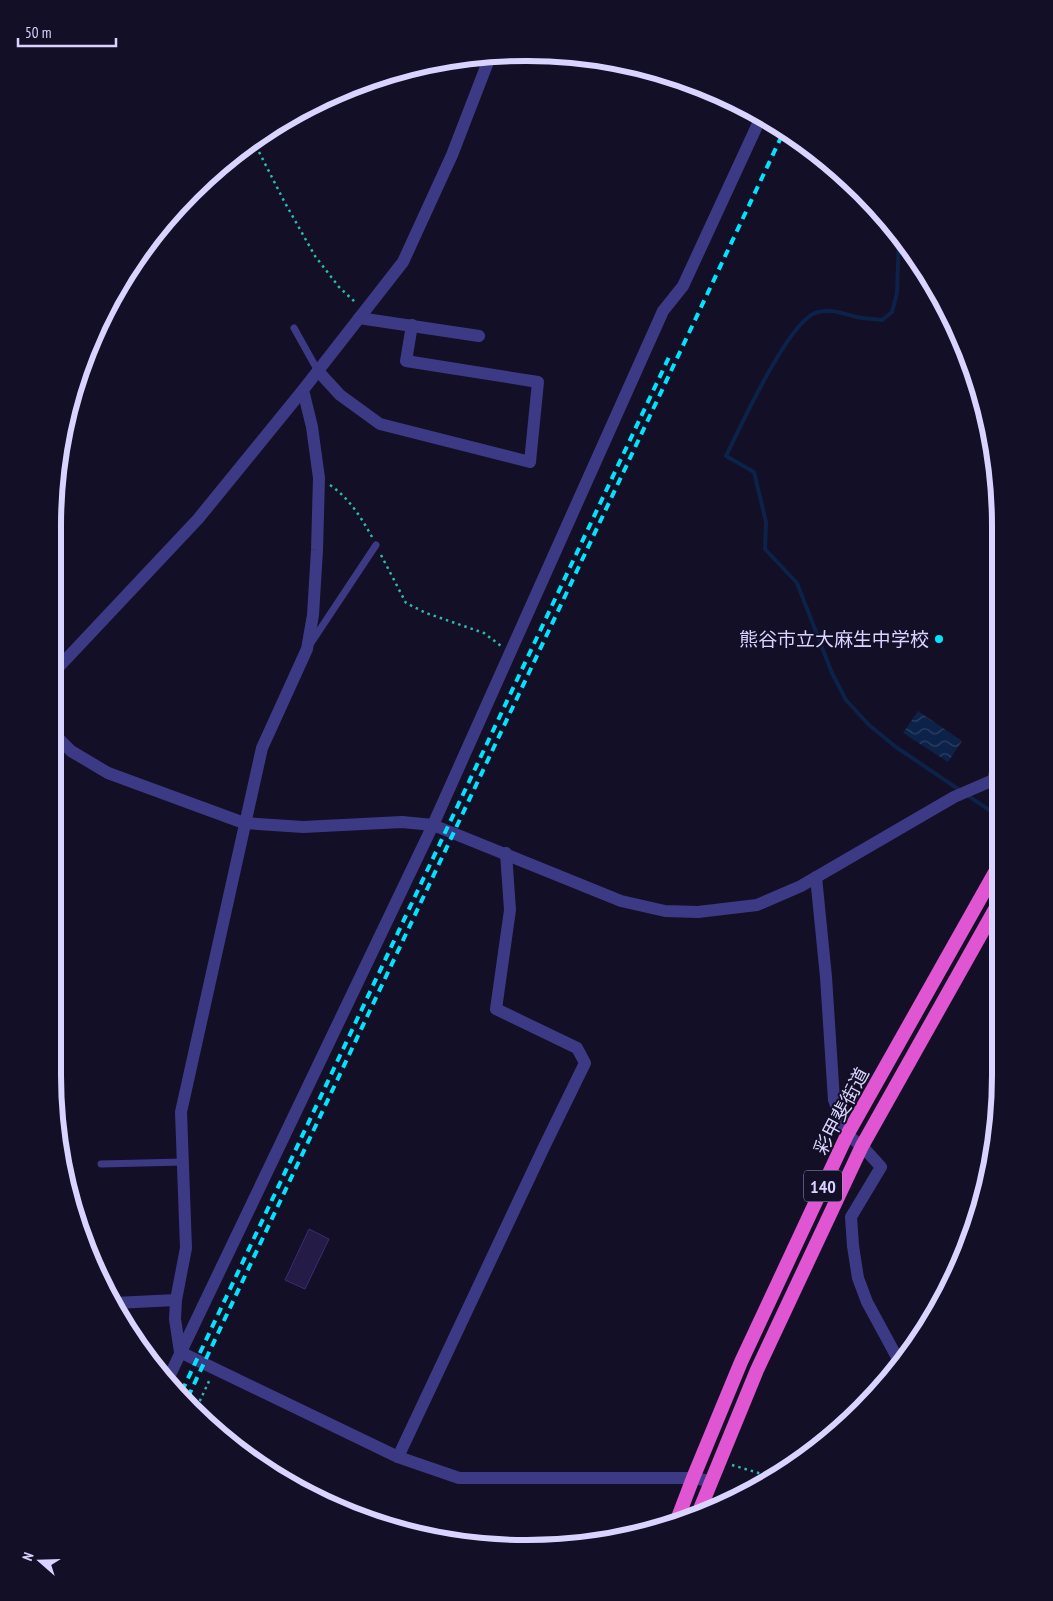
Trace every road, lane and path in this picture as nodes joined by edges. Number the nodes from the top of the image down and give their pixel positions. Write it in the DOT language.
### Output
graph roads {
  1 [pos="488,63"];
  2 [pos="758,123"];
  3 [pos="257,148"];
  4 [pos="362,314"];
  5 [pos="412,325"];
  6 [pos="294,328"];
  7 [pos="479,336"];
  8 [pos="318,371"];
  9 [pos="303,390"];
  10 [pos="319,478"];
  11 [pos="376,545"];
  12 [pos="308,649"];
  13 [pos="510,653"];
  14 [pos="61,666"];
  15 [pos="61,741"];
  16 [pos="992,780"];
  17 [pos="244,823"];
  18 [pos="433,825"];
  19 [pos="506,853"];
  20 [pos="816,877"];
  21 [pos="992,878"];
  22 [pos="992,915"];
  23 [pos="848,1135"];
  24 [pos="862,1146"];
  25 [pos="183,1162"];
  26 [pos="101,1164"];
  27 [pos="176,1300"];
  28 [pos="122,1303"];
  29 [pos="180,1352"];
  30 [pos="897,1357"];
  31 [pos="214,1369"];
  32 [pos="170,1373"];
  33 [pos="199,1404"];
  34 [pos="398,1457"];
  35 [pos="719,1461"];
  36 [pos="763,1474"];
  37 [pos="693,1478"];
  38 [pos="710,1481"];
  39 [pos="701,1505"];
  40 [pos="679,1514"];
  1 -- 4 [label="street"];
  2 -- 13 [label="street"];
  3 -- 4 [label="path"];
  4 -- 5 [label="street"];
  4 -- 8 [label="street"];
  5 -- 7 [label="street"];
  5 -- 8 [label="street"];
  6 -- 8 [label="lane"];
  8 -- 9 [label="street"];
  9 -- 10 [label="street"];
  9 -- 14 [label="street"];
  10 -- 11 [label="path"];
  10 -- 12 [label="street"];
  11 -- 12 [label="lane"];
  11 -- 13 [label="path"];
  12 -- 17 [label="street"];
  13 -- 18 [label="street"];
  15 -- 17 [label="street"];
  16 -- 20 [label="street"];
  17 -- 18 [label="street"];
  17 -- 25 [label="street"];
  18 -- 19 [label="street"];
  18 -- 29 [label="street"];
  19 -- 20 [label="street"];
  19 -- 34 [label="street"];
  20 -- 23 [label="street"];
  21 -- 23 [label="highway, 彩甲斐街道 / 140"];
  22 -- 24 [label="highway, 彩甲斐街道 / 140"];
  23 -- 24 [label="street"];
  23 -- 37 [label="highway, 彩甲斐街道 / 140"];
  24 -- 30 [label="street"];
  24 -- 35 [label="highway, 彩甲斐街道 / 140"];
  25 -- 26 [label="lane"];
  25 -- 27 [label="street"];
  27 -- 28 [label="street"];
  27 -- 29 [label="street"];
  29 -- 31 [label="street"];
  29 -- 32 [label="street"];
  31 -- 33 [label="path"];
  31 -- 34 [label="street"];
  34 -- 37 [label="street"];
  35 -- 36 [label="path"];
  35 -- 38 [label="highway, 彩甲斐街道 / 140"];
  37 -- 38 [label="street"];
  37 -- 40 [label="highway, 彩甲斐街道 / 140"];
  38 -- 39 [label="highway, 彩甲斐街道 / 140"];
}
